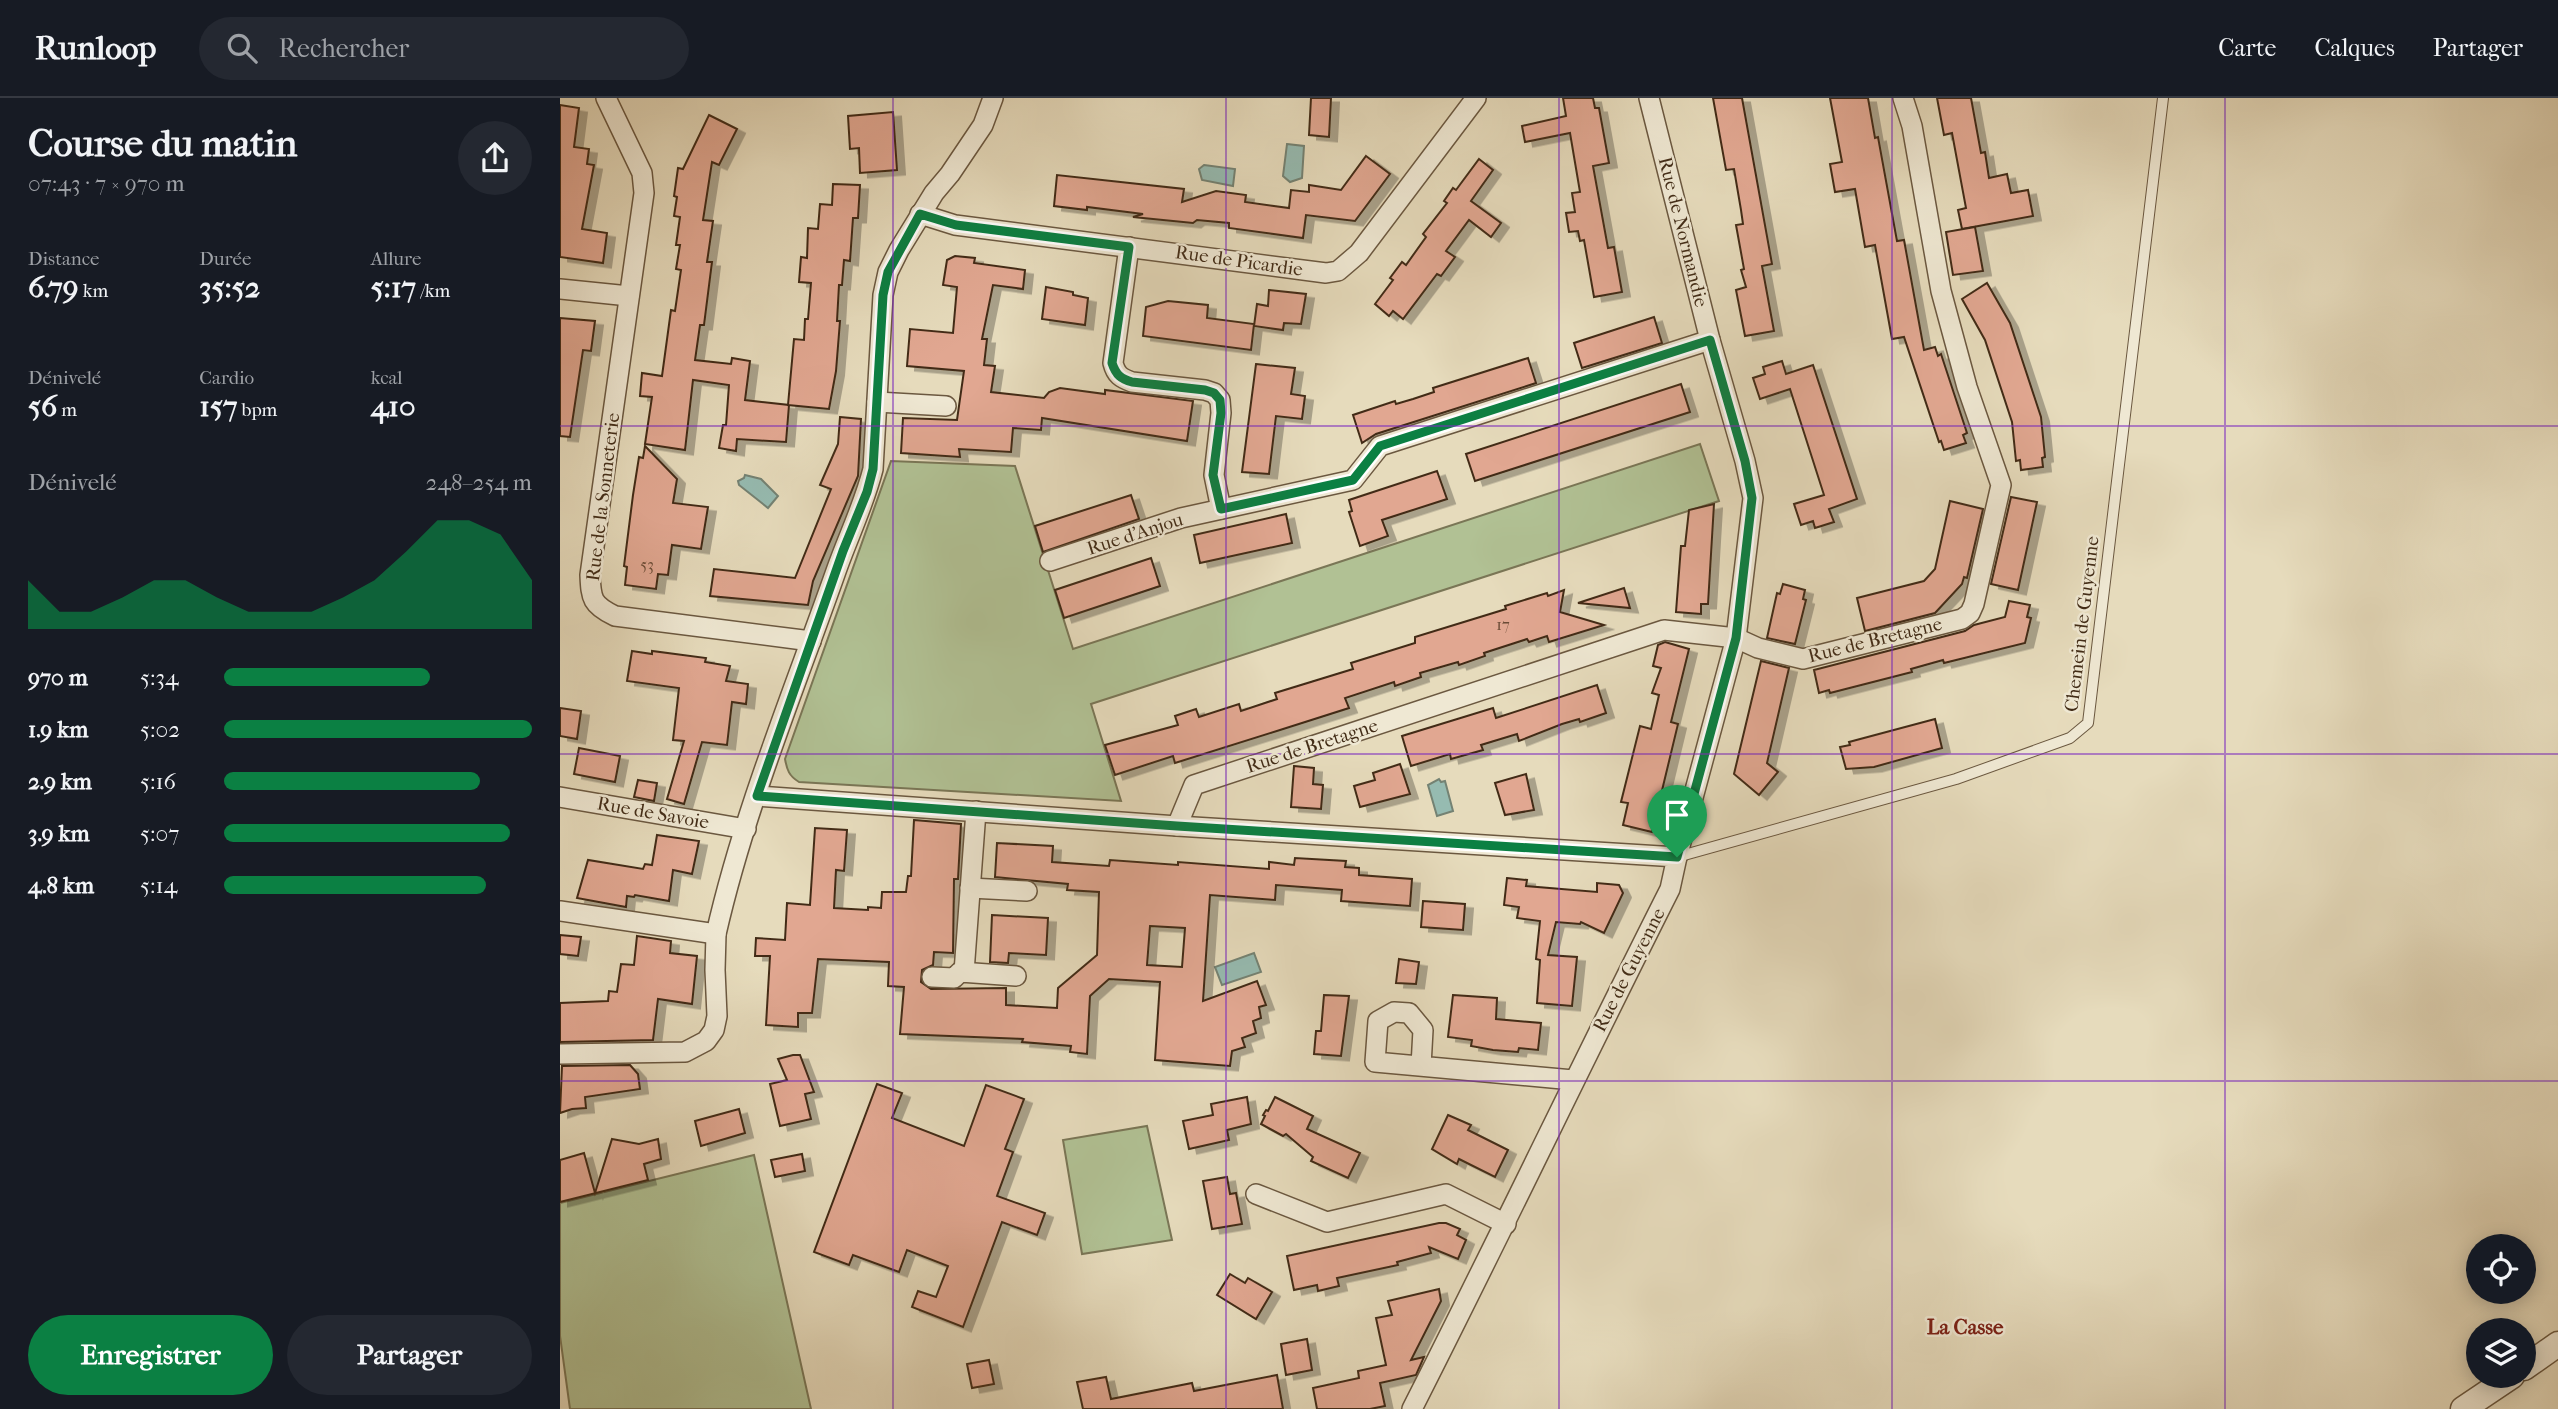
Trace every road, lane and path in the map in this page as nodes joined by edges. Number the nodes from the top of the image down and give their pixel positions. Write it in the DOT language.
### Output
graph roads {
  1 [pos="606,98"];
  2 [pos="993,98"];
  3 [pos="1476,98"];
  4 [pos="1650,98"];
  5 [pos="1903,98"];
  6 [pos="2163,98"];
  7 [pos="920,214"];
  8 [pos="1129,247"];
  9 [pos="560,289"];
  10 [pos="629,296"];
  11 [pos="1710,340"];
  12 [pos="877,402"];
  13 [pos="946,406"];
  14 [pos="1221,509"];
  15 [pos="1050,561"];
  16 [pos="1736,638"];
  17 [pos="811,641"];
  18 [pos="757,796"];
  19 [pos="560,797"];
  20 [pos="976,811"];
  21 [pos="1177,826"];
  22 [pos="746,829"];
  23 [pos="1677,857"];
  24 [pos="970,888"];
  25 [pos="1027,891"];
  26 [pos="560,911"];
  27 [pos="716,934"];
  28 [pos="964,972"];
  29 [pos="1016,976"];
  30 [pos="932,977"];
  31 [pos="560,1054"];
  32 [pos="1421,1066"];
  33 [pos="1573,1080"];
  34 [pos="1256,1194"];
  35 [pos="1506,1224"];
  36 [pos="2558,1344"];
  37 [pos="2536,1360"];
  38 [pos="2494,1388"];
  39 [pos="1412,1409"];
  40 [pos="2463,1409"];
  1 -- 10 [label="street, Rue de la Sonneterie"];
  2 -- 7 [label="street"];
  3 -- 8 [label="street, Rue de Picardie"];
  4 -- 11 [label="street, Rue de Normandie"];
  5 -- 16 [label="street, Rue de Bretagne"];
  6 -- 23 [label="lane, Chemein de Guyenne"];
  7 -- 8 [label="street, Rue de Picardie"];
  7 -- 12 [label="street"];
  8 -- 14 [label="street"];
  9 -- 10 [label="street"];
  10 -- 17 [label="street, Rue de la Sonneterie"];
  11 -- 14 [label="street, Rue d'Anjou"];
  11 -- 16 [label="street, Rue de Normandie"];
  12 -- 13 [label="street"];
  12 -- 17 [label="street"];
  14 -- 15 [label="street, Rue d'Anjou"];
  16 -- 21 [label="street, Rue de Bretagne"];
  16 -- 23 [label="street, Rue de Normandie"];
  17 -- 18 [label="street"];
  18 -- 20 [label="street"];
  18 -- 22 [label="street"];
  19 -- 22 [label="street, Rue de Savoie"];
  20 -- 21 [label="street"];
  20 -- 24 [label="street"];
  21 -- 23 [label="street"];
  22 -- 27 [label="street"];
  23 -- 33 [label="street, Rue de Guyenne"];
  24 -- 25 [label="street"];
  24 -- 28 [label="street"];
  26 -- 27 [label="street"];
  27 -- 31 [label="street"];
  28 -- 29 [label="street"];
  28 -- 30 [label="street"];
  32 -- 33 [label="street"];
  33 -- 35 [label="street, Rue de Guyenne"];
  34 -- 35 [label="street"];
  35 -- 39 [label="street, Rue de Guyenne"];
  36 -- 37 [label="street"];
  38 -- 40 [label="street"];
}
